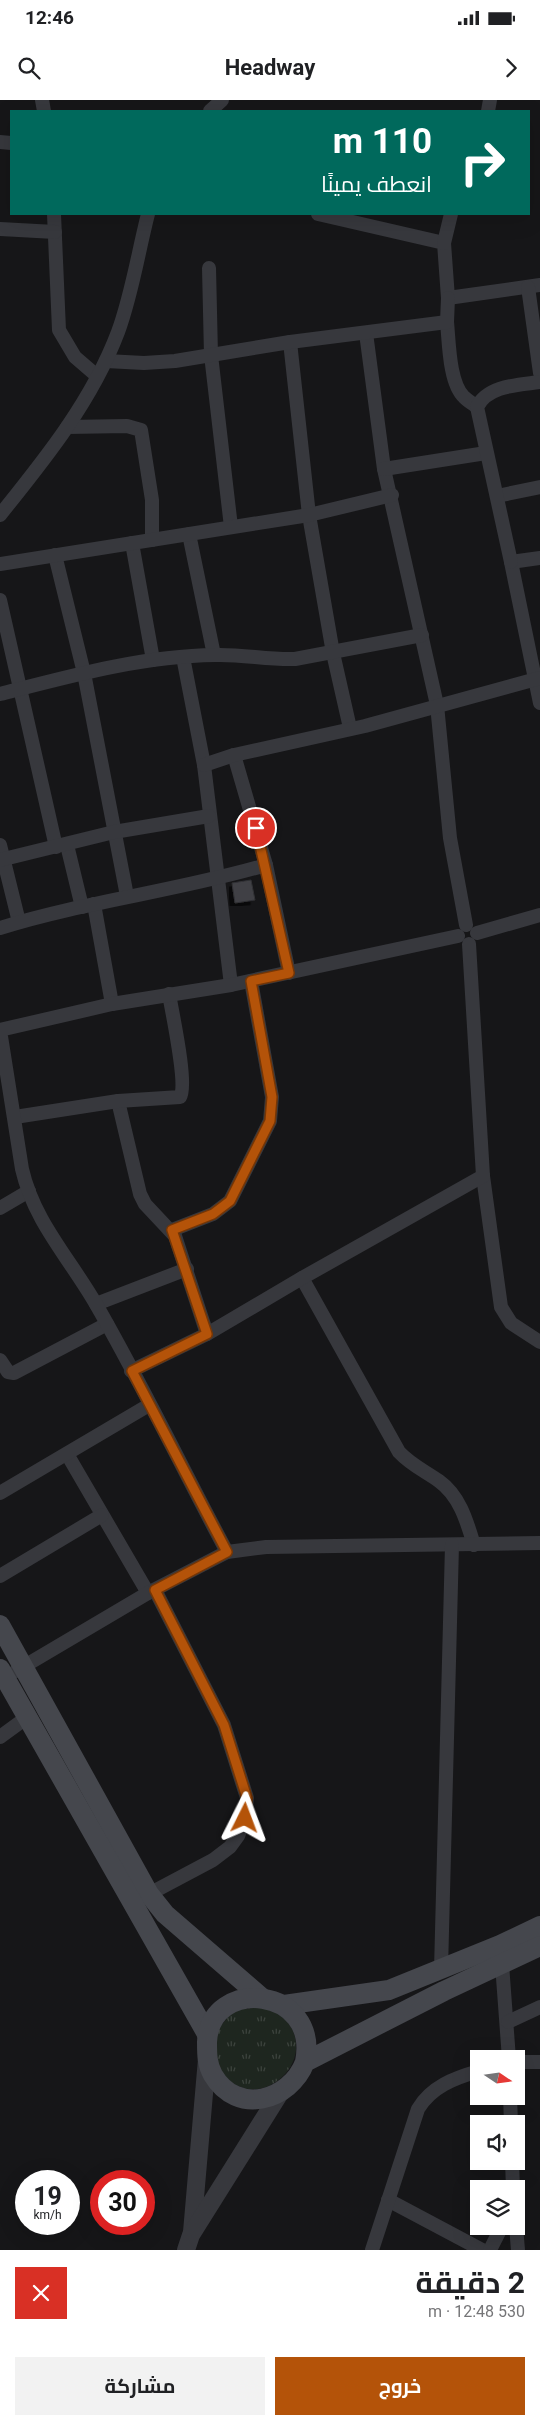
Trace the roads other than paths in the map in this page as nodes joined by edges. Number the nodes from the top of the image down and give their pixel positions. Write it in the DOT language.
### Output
graph roads {
  1 [pos="222,100"];
  2 [pos="211,110"];
  3 [pos="54,215"];
  4 [pos="148,215"];
  5 [pos="322,215"];
  6 [pos="451,215"];
  7 [pos="0,229"];
  8 [pos="55,232"];
  9 [pos="444,243"];
  10 [pos="208,268"];
  11 [pos="534,286"];
  12 [pos="448,298"];
  13 [pos="447,322"];
  14 [pos="366,333"];
  15 [pos="290,342"];
  16 [pos="211,355"];
  17 [pos="106,361"];
  18 [pos="540,373"];
  19 [pos="97,376"];
  20 [pos="540,382"];
  21 [pos="477,406"];
  22 [pos="67,427"];
  23 [pos="486,453"];
  24 [pos="384,469"];
  25 [pos="540,487"];
  26 [pos="392,495"];
  27 [pos="497,496"];
  28 [pos="0,515"];
  29 [pos="309,515"];
  30 [pos="231,528"];
  31 [pos="189,534"];
  32 [pos="152,540"];
  33 [pos="132,543"];
  34 [pos="55,555"];
  35 [pos="540,558"];
  36 [pos="511,562"];
  37 [pos="0,564"];
  38 [pos="0,600"];
  39 [pos="422,635"];
  40 [pos="333,653"];
  41 [pos="214,655"];
  42 [pos="183,658"];
  43 [pos="153,660"];
  44 [pos="84,673"];
  45 [pos="537,679"];
  46 [pos="21,689"];
  47 [pos="0,694"];
  48 [pos="540,703"];
  49 [pos="437,705"];
  50 [pos="350,728"];
  51 [pos="234,754"];
  52 [pos="204,765"];
  53 [pos="209,816"];
  54 [pos="114,832"];
  55 [pos="0,845"];
  56 [pos="62,846"];
  57 [pos="1,860"];
  58 [pos="266,865"];
  59 [pos="219,878"];
  60 [pos="127,896"];
  61 [pos="88,905"];
  62 [pos="540,915"];
  63 [pos="19,922"];
  64 [pos="0,928"];
  65 [pos="467,935"];
  66 [pos="289,973"];
  67 [pos="251,981"];
  68 [pos="231,985"];
  69 [pos="169,994"];
  70 [pos="112,1004"];
  71 [pos="118,1101"];
  72 [pos="15,1117"];
  73 [pos="483,1176"];
  74 [pos="28,1191"];
  75 [pos="0,1208"];
  76 [pos="172,1230"];
  77 [pos="187,1269"];
  78 [pos="302,1278"];
  79 [pos="96,1304"];
  80 [pos="107,1324"];
  81 [pos="207,1334"];
  82 [pos="540,1342"];
  83 [pos="0,1360"];
  84 [pos="132,1371"];
  85 [pos="149,1405"];
  86 [pos="67,1454"];
  87 [pos="0,1493"];
  88 [pos="102,1515"];
  89 [pos="540,1543"];
  90 [pos="474,1545"];
  91 [pos="452,1546"];
  92 [pos="227,1552"];
  93 [pos="0,1576"];
  94 [pos="152,1592"];
  95 [pos="0,1624"];
  96 [pos="22,1667"];
  97 [pos="2,1674"];
  98 [pos="26,1718"];
  99 [pos="0,1737"];
  100 [pos="149,1894"];
  101 [pos="540,1926"];
  102 [pos="540,1946"];
  103 [pos="502,1964"];
  104 [pos="441,1970"];
  105 [pos="261,1997"];
  106 [pos="284,2005"];
  107 [pos="540,2007"];
  108 [pos="508,2022"];
  109 [pos="208,2034"];
  110 [pos="509,2050"];
  111 [pos="207,2059"];
  112 [pos="305,2062"];
  113 [pos="525,2062"];
  114 [pos="540,2062"];
  115 [pos="470,2073"];
  116 [pos="280,2093"];
  117 [pos="388,2200"];
  118 [pos="498,2235"];
  119 [pos="517,2235"];
  120 [pos="189,2243"];
  121 [pos="372,2250"];
  122 [pos="482,2250"];
  123 [pos="490,2250"];
  124 [pos="518,2250"];
  1 -- 2 [label="street"];
  3 -- 8 [label="street"];
  4 -- 17 [label="street"];
  5 -- 9 [label="street"];
  6 -- 9 [label="street"];
  7 -- 8 [label="street"];
  8 -- 19 [label="street"];
  9 -- 12 [label="street"];
  10 -- 16 [label="street"];
  11 -- 12 [label="street"];
  11 -- 18 [label="street"];
  12 -- 13 [label="street"];
  13 -- 14 [label="street"];
  13 -- 21 [label="street"];
  14 -- 15 [label="street"];
  14 -- 24 [label="street"];
  15 -- 16 [label="street"];
  15 -- 29 [label="street"];
  16 -- 17 [label="street"];
  16 -- 30 [label="street"];
  17 -- 19 [label="street"];
  19 -- 22 [label="street"];
  20 -- 21 [label="street"];
  21 -- 23 [label="street"];
  22 -- 28 [label="street"];
  22 -- 32 [label="street"];
  23 -- 24 [label="street"];
  23 -- 27 [label="street"];
  24 -- 26 [label="street"];
  25 -- 27 [label="street"];
  26 -- 29 [label="street"];
  26 -- 39 [label="street"];
  27 -- 36 [label="street"];
  29 -- 30 [label="street"];
  29 -- 40 [label="street"];
  30 -- 31 [label="street"];
  31 -- 32 [label="street"];
  31 -- 41 [label="street"];
  32 -- 33 [label="street"];
  33 -- 34 [label="street"];
  33 -- 43 [label="street"];
  34 -- 37 [label="street"];
  34 -- 44 [label="street"];
  35 -- 36 [label="street"];
  36 -- 45 [label="street"];
  38 -- 46 [label="street"];
  39 -- 40 [label="street"];
  39 -- 49 [label="street"];
  40 -- 41 [label="street"];
  40 -- 50 [label="street"];
  41 -- 42 [label="street"];
  42 -- 43 [label="street"];
  42 -- 52 [label="street"];
  43 -- 44 [label="street"];
  44 -- 46 [label="street"];
  44 -- 54 [label="street"];
  45 -- 48 [label="street"];
  45 -- 49 [label="street"];
  46 -- 47 [label="street"];
  46 -- 56 [label="street"];
  49 -- 50 [label="street"];
  49 -- 65 [label="street"];
  50 -- 51 [label="street"];
  51 -- 52 [label="street"];
  51 -- 58 [label="street"];
  52 -- 53 [label="street"];
  53 -- 54 [label="street"];
  53 -- 59 [label="street"];
  54 -- 56 [label="street"];
  54 -- 60 [label="street"];
  55 -- 57 [label="street"];
  56 -- 57 [label="street"];
  56 -- 61 [label="street"];
  57 -- 63 [label="street"];
  58 -- 59 [label="street"];
  58 -- 66 [label="street"];
  59 -- 60 [label="street"];
  59 -- 68 [label="street"];
  60 -- 61 [label="street"];
  61 -- 63 [label="street"];
  61 -- 70 [label="street"];
  62 -- 65 [label="street"];
  63 -- 64 [label="street"];
  65 -- 66 [label="street"];
  65 -- 73 [label="street"];
  66 -- 67 [label="street"];
  67 -- 68 [label="street"];
  67 -- 76 [label="street"];
  68 -- 69 [label="street"];
  69 -- 70 [label="street"];
  69 -- 71 [label="street"];
  70 -- 72 [label="street"];
  71 -- 72 [label="street"];
  71 -- 76 [label="street"];
  72 -- 74 [label="street"];
  73 -- 78 [label="street"];
  73 -- 82 [label="street"];
  74 -- 75 [label="street"];
  74 -- 79 [label="street"];
  76 -- 77 [label="street"];
  77 -- 79 [label="street"];
  77 -- 81 [label="street"];
  78 -- 81 [label="street"];
  78 -- 90 [label="street"];
  79 -- 80 [label="street"];
  80 -- 83 [label="street"];
  80 -- 84 [label="street"];
  81 -- 84 [label="street"];
  84 -- 85 [label="street"];
  85 -- 86 [label="street"];
  85 -- 92 [label="street"];
  86 -- 87 [label="street"];
  86 -- 88 [label="street"];
  88 -- 93 [label="street"];
  88 -- 94 [label="street"];
  89 -- 90 [label="street"];
  90 -- 91 [label="street"];
  91 -- 92 [label="street"];
  91 -- 104 [label="street"];
  92 -- 94 [label="street"];
  94 -- 96 [label="street"];
  94 -- 100 [label="street"];
  95 -- 96 [label="main road"];
  96 -- 97 [label="street"];
  96 -- 100 [label="main road"];
  97 -- 98 [label="main road"];
  98 -- 99 [label="street"];
  98 -- 109 [label="main road"];
  100 -- 105 [label="main road"];
  101 -- 104 [label="main road"];
  102 -- 103 [label="main road"];
  103 -- 108 [label="street"];
  103 -- 112 [label="main road"];
  104 -- 106 [label="main road"];
  105 -- 106 [label="main road"];
  105 -- 109 [label="main road"];
  106 -- 112 [label="main road"];
  107 -- 108 [label="street"];
  108 -- 110 [label="street"];
  109 -- 111 [label="main road"];
  111 -- 116 [label="main road"];
  111 -- 120 [label="street"];
  112 -- 116 [label="main road"];
  113 -- 114 [label="street"];
  115 -- 117 [label="street"];
  116 -- 120 [label="street"];
  117 -- 121 [label="street"];
  117 -- 122 [label="street"];
  118 -- 123 [label="street"];
  119 -- 124 [label="street"];
}
